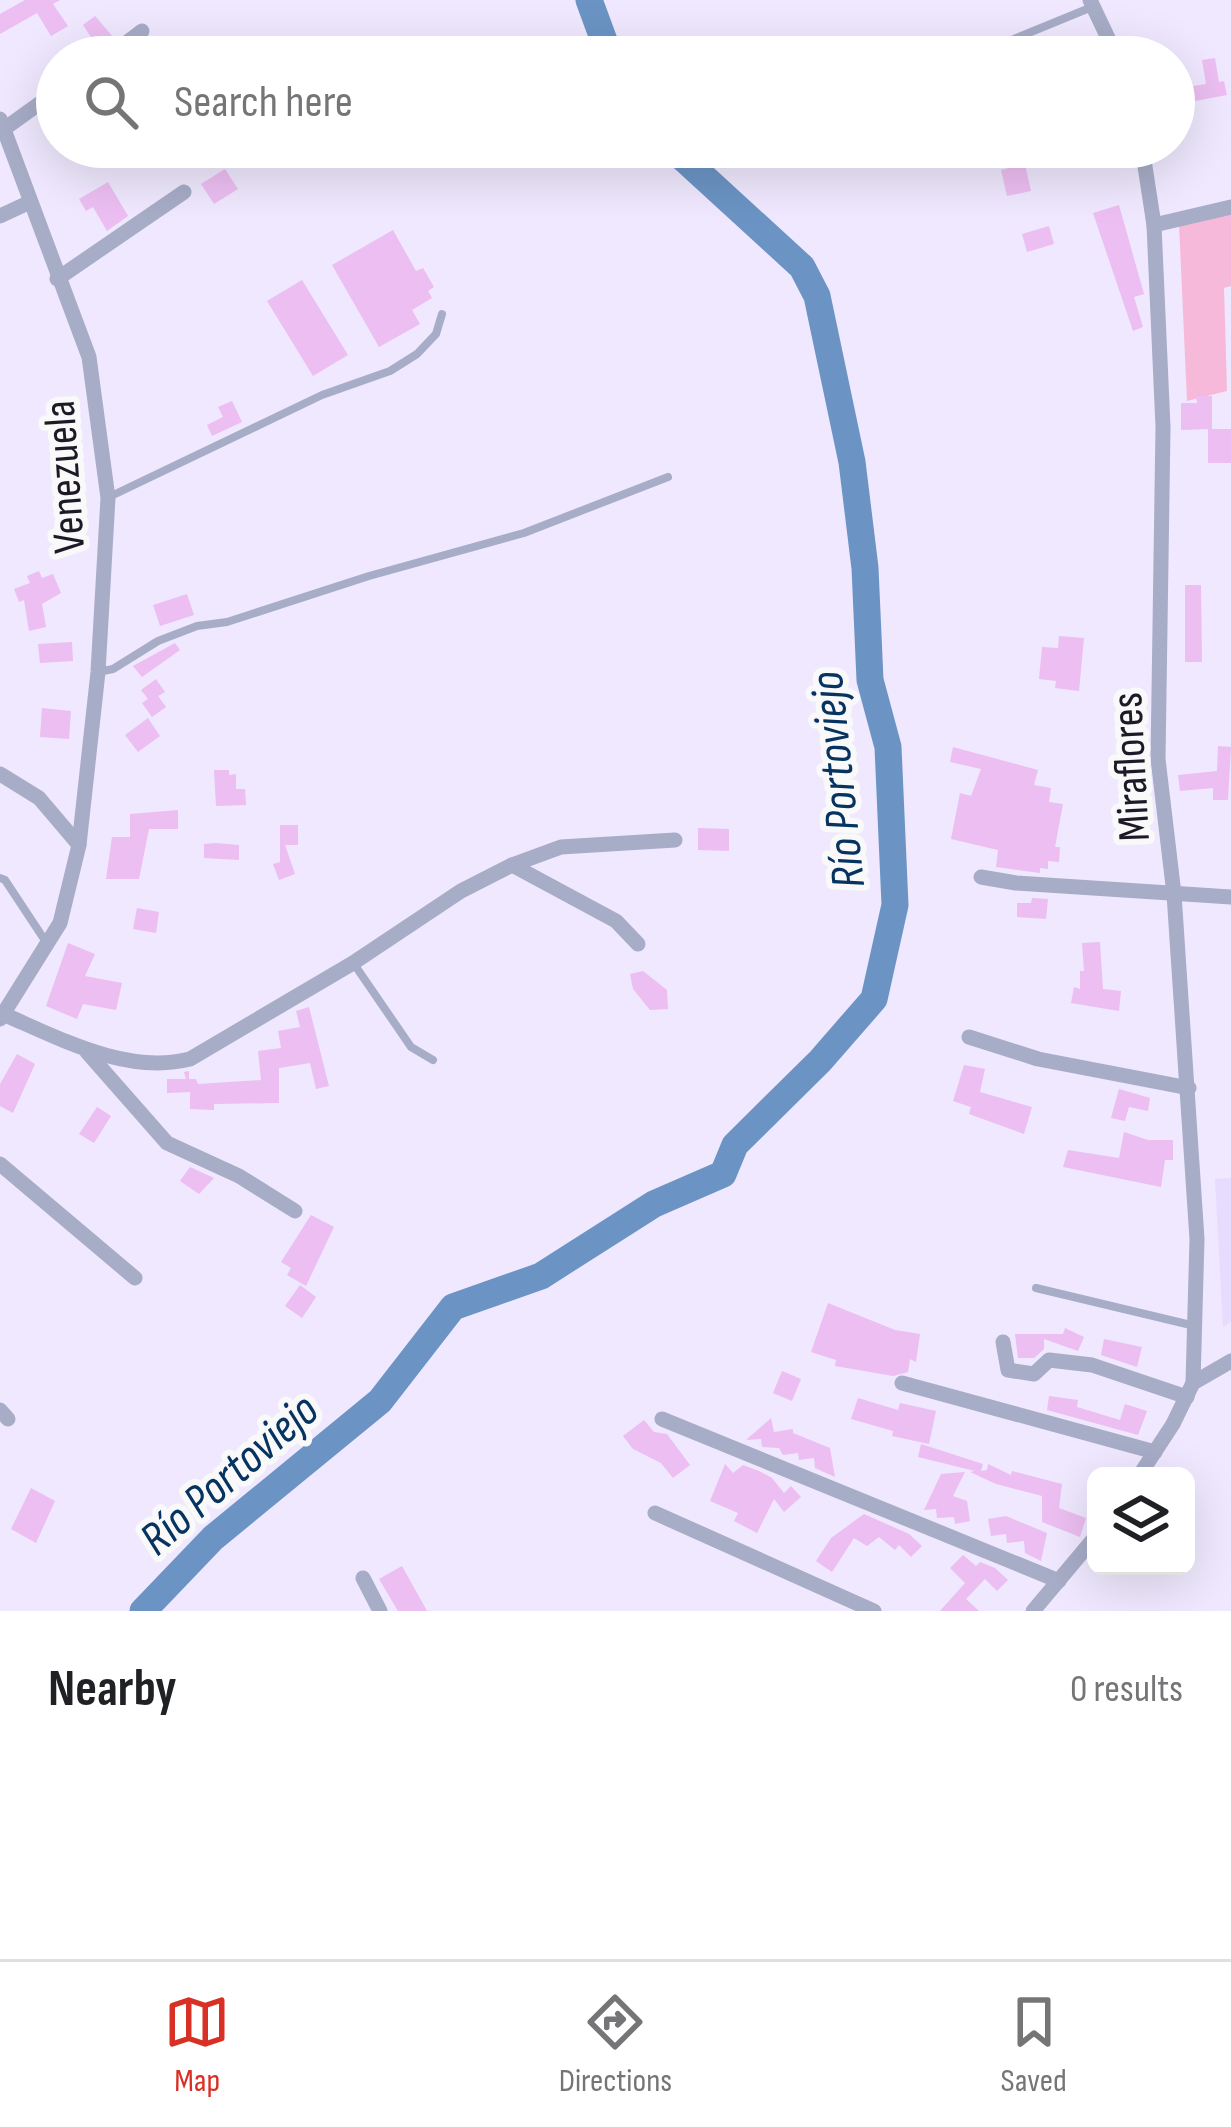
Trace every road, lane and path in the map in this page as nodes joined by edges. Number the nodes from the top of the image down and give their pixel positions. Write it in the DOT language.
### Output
graph roads {
  1 [pos="1092,3"];
  2 [pos="142,32"];
  3 [pos="137,36"];
  4 [pos="1017,36"];
  5 [pos="1107,36"];
  6 [pos="36,104"];
  7 [pos="2,124"];
  8 [pos="1145,168"];
  9 [pos="184,192"];
  10 [pos="28,203"];
  11 [pos="1231,207"];
  12 [pos="0,216"];
  13 [pos="1154,225"];
  14 [pos="57,279"];
  15 [pos="442,314"];
  16 [pos="668,476"];
  17 [pos="108,498"];
  18 [pos="98,672"];
  19 [pos="0,774"];
  20 [pos="675,840"];
  21 [pos="79,845"];
  22 [pos="512,865"];
  23 [pos="981,877"];
  24 [pos="0,878"];
  25 [pos="1174,894"];
  26 [pos="1231,897"];
  27 [pos="638,944"];
  28 [pos="48,946"];
  29 [pos="353,963"];
  30 [pos="2,1016"];
  31 [pos="969,1037"];
  32 [pos="86,1051"];
  33 [pos="433,1060"];
  34 [pos="1190,1088"];
  35 [pos="0,1164"];
  36 [pos="296,1211"];
  37 [pos="135,1278"];
  38 [pos="1036,1288"];
  39 [pos="1196,1326"];
  40 [pos="1003,1342"];
  41 [pos="1231,1360"];
  42 [pos="902,1383"];
  43 [pos="1190,1390"];
  44 [pos="662,1419"];
  45 [pos="1155,1452"];
  46 [pos="1144,1467"];
  47 [pos="655,1513"];
  48 [pos="1087,1547"];
  49 [pos="363,1578"];
  50 [pos="1059,1582"];
  51 [pos="380,1611"];
  52 [pos="874,1611"];
  53 [pos="1033,1611"];
  1 -- 4 [label="lane"];
  1 -- 5 [label="street"];
  2 -- 3 [label="street"];
  6 -- 7 [label="street"];
  7 -- 10 [label="street, Venezuela"];
  8 -- 13 [label="street, Miraflores"];
  9 -- 14 [label="street"];
  10 -- 12 [label="street"];
  10 -- 14 [label="street, Venezuela"];
  11 -- 13 [label="street"];
  13 -- 25 [label="street, Miraflores"];
  14 -- 17 [label="street, Venezuela"];
  15 -- 17 [label="lane"];
  16 -- 18 [label="lane"];
  17 -- 18 [label="street, Venezuela"];
  18 -- 21 [label="street, Venezuela"];
  19 -- 21 [label="street"];
  20 -- 22 [label="street"];
  21 -- 28 [label="street, Venezuela"];
  22 -- 27 [label="street"];
  22 -- 29 [label="street"];
  23 -- 25 [label="street"];
  24 -- 28 [label="lane"];
  25 -- 26 [label="street"];
  25 -- 34 [label="street, Miraflores"];
  28 -- 30 [label="street, Venezuela"];
  29 -- 32 [label="street"];
  29 -- 33 [label="lane"];
  30 -- 32 [label="street"];
  31 -- 34 [label="street"];
  32 -- 36 [label="street"];
  34 -- 39 [label="street, Miraflores"];
  35 -- 37 [label="street"];
  38 -- 39 [label="lane"];
  39 -- 43 [label="street, Miraflores"];
  40 -- 43 [label="street"];
  41 -- 43 [label="street"];
  42 -- 45 [label="street"];
  43 -- 45 [label="street"];
  44 -- 50 [label="street"];
  45 -- 46 [label="street"];
  47 -- 52 [label="street"];
  48 -- 50 [label="street"];
  49 -- 51 [label="street"];
  50 -- 53 [label="street"];
}
